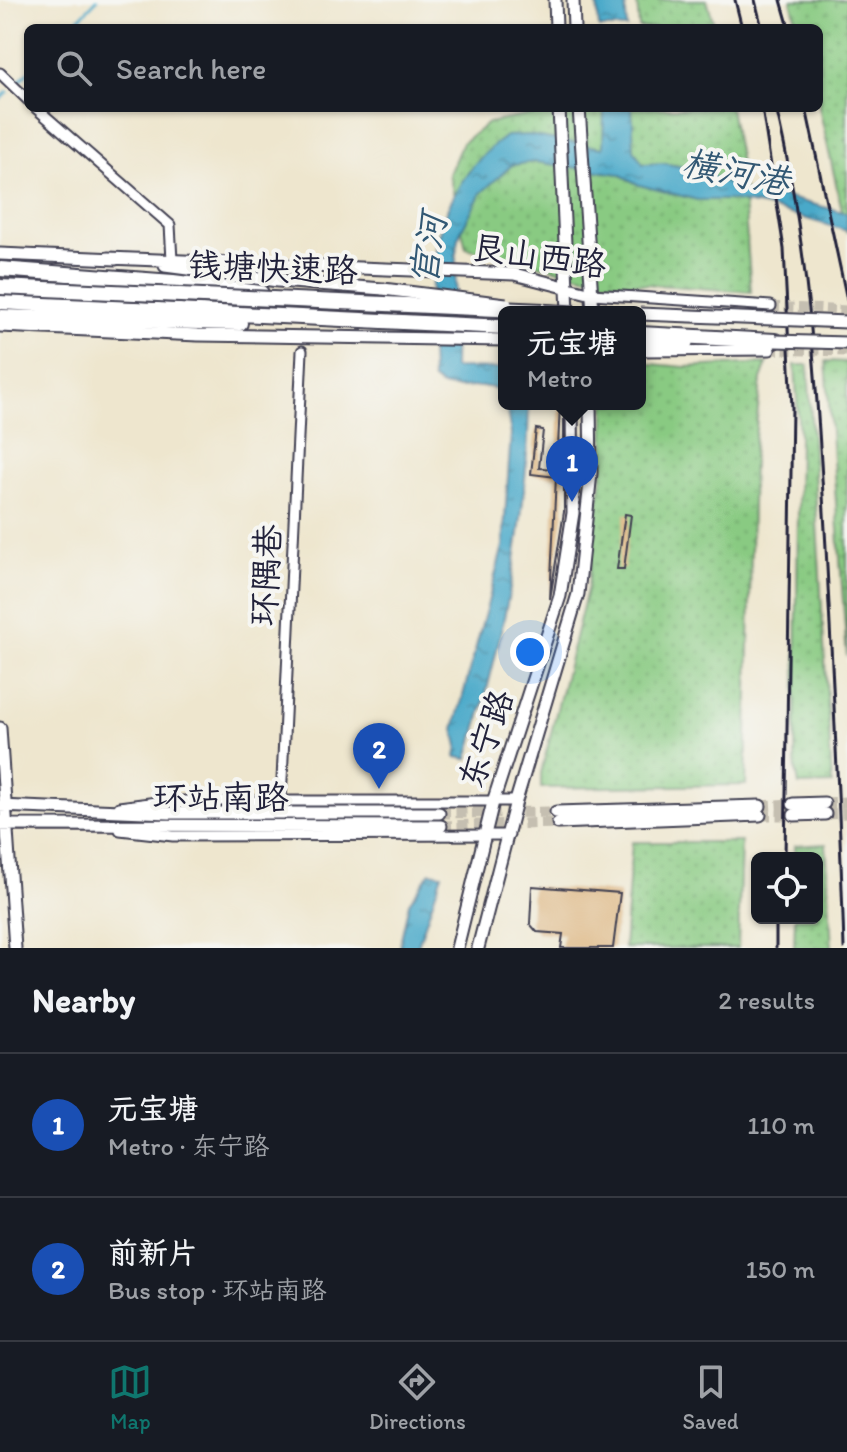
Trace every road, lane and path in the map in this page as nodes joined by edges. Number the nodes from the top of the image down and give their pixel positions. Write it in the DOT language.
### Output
graph roads {
  1 [pos="555,0"];
  2 [pos="573,0"];
  3 [pos="556,24"];
  4 [pos="574,24"];
  5 [pos="0,73"];
  6 [pos="24,96"];
  7 [pos="41,112"];
  8 [pos="559,112"];
  9 [pos="579,112"];
  10 [pos="0,254"];
  11 [pos="108,258"];
  12 [pos="172,260"];
  13 [pos="0,269"];
  14 [pos="567,286"];
  15 [pos="0,287"];
  16 [pos="592,294"];
  17 [pos="301,298"];
  18 [pos="0,302"];
  19 [pos="516,306"];
  20 [pos="570,306"];
  21 [pos="593,306"];
  22 [pos="771,306"];
  23 [pos="498,309"];
  24 [pos="646,314"];
  25 [pos="0,317"];
  26 [pos="366,320"];
  27 [pos="847,322"];
  28 [pos="0,326"];
  29 [pos="498,327"];
  30 [pos="646,335"];
  31 [pos="498,340"];
  32 [pos="847,343"];
  33 [pos="646,344"];
  34 [pos="772,346"];
  35 [pos="302,351"];
  36 [pos="646,351"];
  37 [pos="572,410"];
  38 [pos="590,410"];
  39 [pos="0,728"];
  40 [pos="281,801"];
  41 [pos="516,801"];
  42 [pos="493,802"];
  43 [pos="3,806"];
  44 [pos="825,808"];
  45 [pos="108,809"];
  46 [pos="794,809"];
  47 [pos="760,810"];
  48 [pos="439,813"];
  49 [pos="557,818"];
  50 [pos="3,825"];
  51 [pos="85,825"];
  52 [pos="441,826"];
  53 [pos="487,834"];
  54 [pos="509,835"];
  55 [pos="15,948"];
  56 [pos="457,948"];
  57 [pos="478,948"];
  1 -- 3 [label="main road"];
  2 -- 4 [label="main road"];
  5 -- 6 [label="street"];
  7 -- 12 [label="street"];
  8 -- 14 [label="main road"];
  9 -- 16 [label="main road"];
  10 -- 11 [label="main road, 艮山西路"];
  11 -- 12 [label="main road, 艮山西路"];
  11 -- 19 [label="main road, 艮山西路, bridge"];
  12 -- 14 [label="main road, 艮山西路"];
  13 -- 17 [label="highway, bridge"];
  14 -- 16 [label="main road, 艮山西路"];
  14 -- 20 [label="main road"];
  15 -- 17 [label="highway, 钱塘快速路, bridge"];
  16 -- 21 [label="main road"];
  16 -- 22 [label="street, 艮山西路"];
  17 -- 23 [label="highway, 钱塘快速路, bridge"];
  18 -- 26 [label="highway, 钱塘快速路"];
  24 -- 27 [label="main road, 艮山西路, bridge"];
  25 -- 26 [label="highway"];
  26 -- 29 [label="highway, 钱塘快速路"];
  28 -- 31 [label="main road"];
  30 -- 34 [label="highway"];
  32 -- 34 [label="main road, bridge"];
  33 -- 34 [label="main road"];
  34 -- 36 [label="street"];
  35 -- 40 [label="street, 环隅巷"];
  37 -- 42 [label="main road, 东宁路"];
  38 -- 41 [label="main road, 东宁路"];
  39 -- 43 [label="main road"];
  40 -- 42 [label="street"];
  40 -- 45 [label="street"];
  41 -- 42 [label="street"];
  41 -- 54 [label="main road, 东宁路"];
  42 -- 53 [label="main road, 东宁路"];
  43 -- 45 [label="main road, 环站南路"];
  43 -- 50 [label="main road"];
  44 -- 46 [label="main road"];
  45 -- 48 [label="main road, 环站南路"];
  47 -- 49 [label="main road"];
  50 -- 51 [label="main road, 环站南路"];
  50 -- 55 [label="main road"];
  51 -- 52 [label="main road, 环站南路"];
  51 -- 53 [label="street"];
  53 -- 54 [label="street"];
  53 -- 56 [label="main road, 东宁路"];
  54 -- 57 [label="main road, 东宁路"];
}
